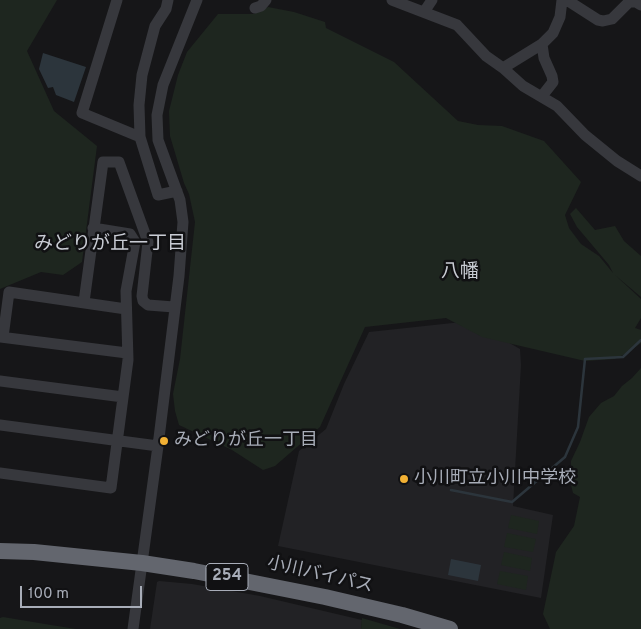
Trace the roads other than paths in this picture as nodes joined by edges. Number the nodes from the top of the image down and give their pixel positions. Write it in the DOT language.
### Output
graph roads {
  1 [pos="117,0"];
  2 [pos="168,0"];
  3 [pos="197,0"];
  4 [pos="266,0"];
  5 [pos="392,0"];
  6 [pos="432,0"];
  7 [pos="562,0"];
  8 [pos="641,5"];
  9 [pos="255,8"];
  10 [pos="424,12"];
  11 [pos="542,44"];
  12 [pos="503,68"];
  13 [pos="542,96"];
  14 [pos="140,137"];
  15 [pos="641,176"];
  16 [pos="176,192"];
  17 [pos="93,228"];
  18 [pos="84,302"];
  19 [pos="174,307"];
  20 [pos="126,309"];
  21 [pos="1,337"];
  22 [pos="127,352"];
  23 [pos="0,381"];
  24 [pos="123,397"];
  25 [pos="0,426"];
  26 [pos="117,441"];
  27 [pos="158,446"];
  28 [pos="0,473"];
  29 [pos="0,551"];
  30 [pos="142,563"];
  31 [pos="133,629"];
  32 [pos="450,629"];
  1 -- 14 [label="street"];
  2 -- 14 [label="street"];
  3 -- 16 [label="street"];
  4 -- 9 [label="street"];
  5 -- 10 [label="street"];
  6 -- 10 [label="street"];
  7 -- 8 [label="street"];
  7 -- 11 [label="street"];
  10 -- 12 [label="street"];
  11 -- 12 [label="street"];
  11 -- 13 [label="street"];
  12 -- 13 [label="street"];
  13 -- 15 [label="street"];
  14 -- 16 [label="street"];
  16 -- 19 [label="street"];
  17 -- 18 [label="street"];
  17 -- 19 [label="street"];
  17 -- 20 [label="street"];
  18 -- 20 [label="street"];
  18 -- 21 [label="street"];
  19 -- 27 [label="street"];
  20 -- 22 [label="street"];
  21 -- 22 [label="street"];
  22 -- 24 [label="street"];
  23 -- 24 [label="street"];
  24 -- 26 [label="street"];
  25 -- 26 [label="street"];
  26 -- 27 [label="street"];
  26 -- 28 [label="street"];
  27 -- 30 [label="street"];
  29 -- 30 [label="highway, 小川バイパス / 254"];
  30 -- 31 [label="street"];
  30 -- 32 [label="highway, 小川バイパス / 254"];
}
